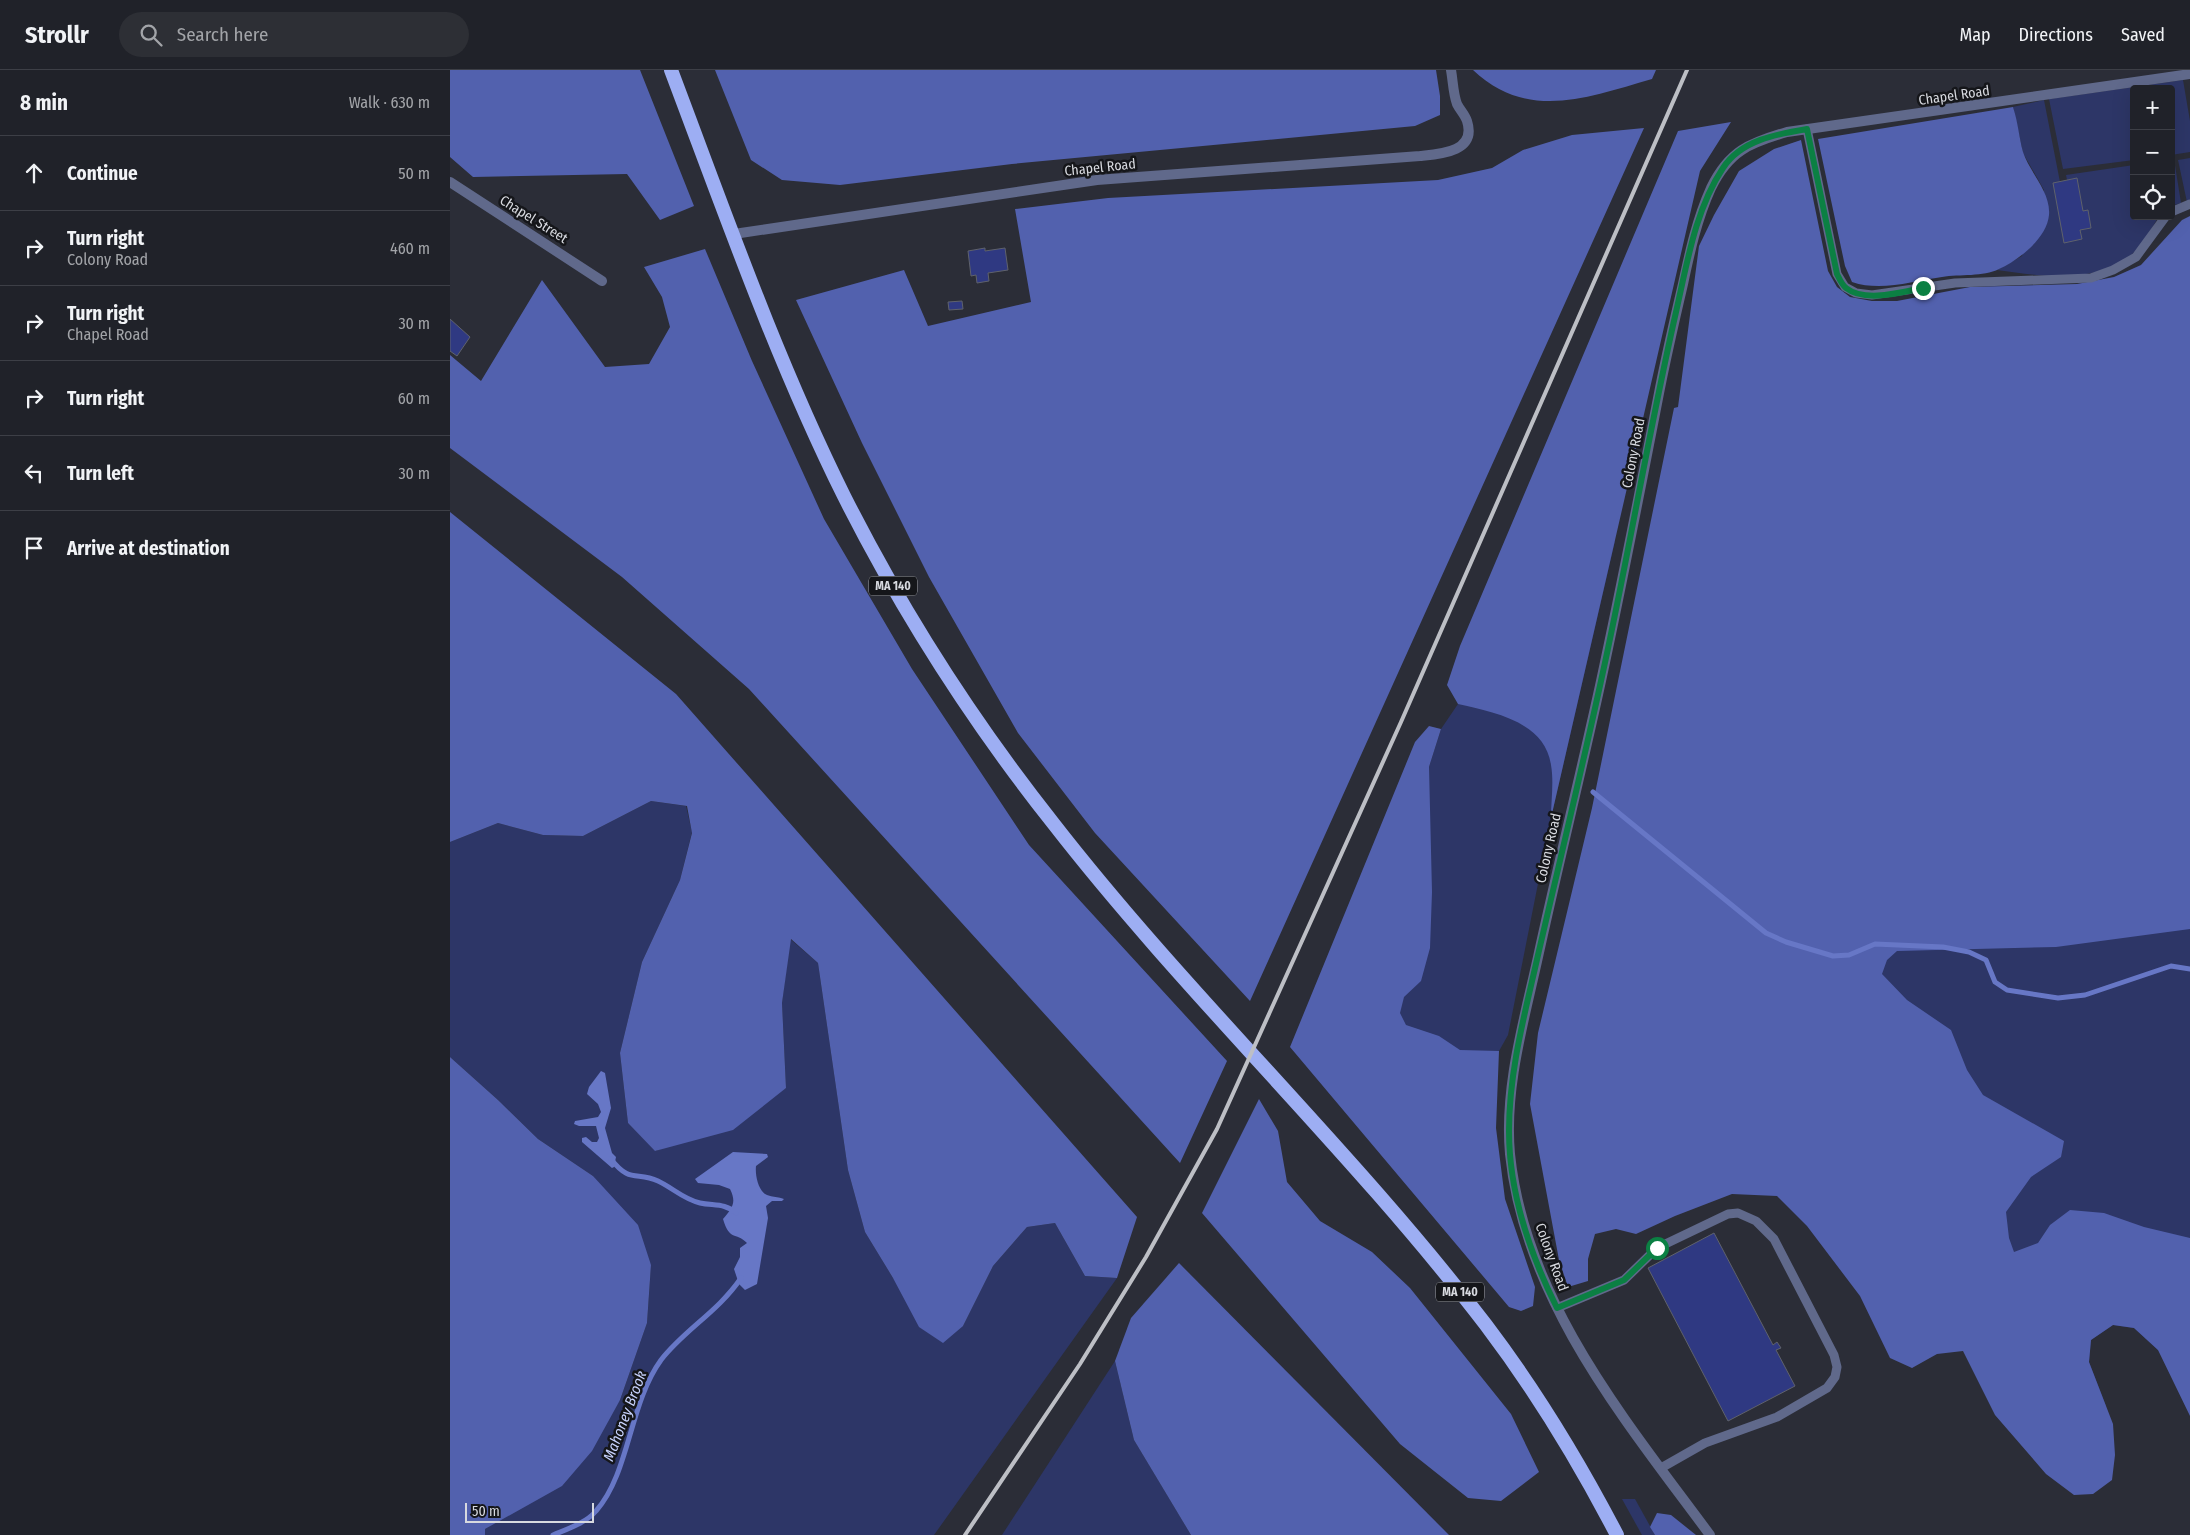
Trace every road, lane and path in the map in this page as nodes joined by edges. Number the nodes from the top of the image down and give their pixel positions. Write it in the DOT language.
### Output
graph roads {
  1 [pos="671,70"];
  2 [pos="1451,70"];
  3 [pos="2190,74"];
  4 [pos="1807,129"];
  5 [pos="1729,159"];
  6 [pos="450,182"];
  7 [pos="2190,204"];
  8 [pos="2175,210"];
  9 [pos="2163,220"];
  10 [pos="734,234"];
  11 [pos="602,280"];
  12 [pos="1557,1308"];
  13 [pos="1661,1468"];
  14 [pos="1617,1535"];
  15 [pos="1710,1535"];
  1 -- 10 [label="highway, MA 140"];
  2 -- 10 [label="street, Chapel Road"];
  3 -- 4 [label="street, Chapel Road"];
  4 -- 5 [label="street, Chapel Road"];
  4 -- 9 [label="lane"];
  5 -- 12 [label="street, Colony Road"];
  6 -- 11 [label="street, Chapel Street"];
  7 -- 8 [label="lane"];
  10 -- 14 [label="highway, MA 140"];
  12 -- 13 [label="street, Colony Road"];
  12 -- 13 [label="lane"];
  13 -- 15 [label="street, Colony Road"];
}
